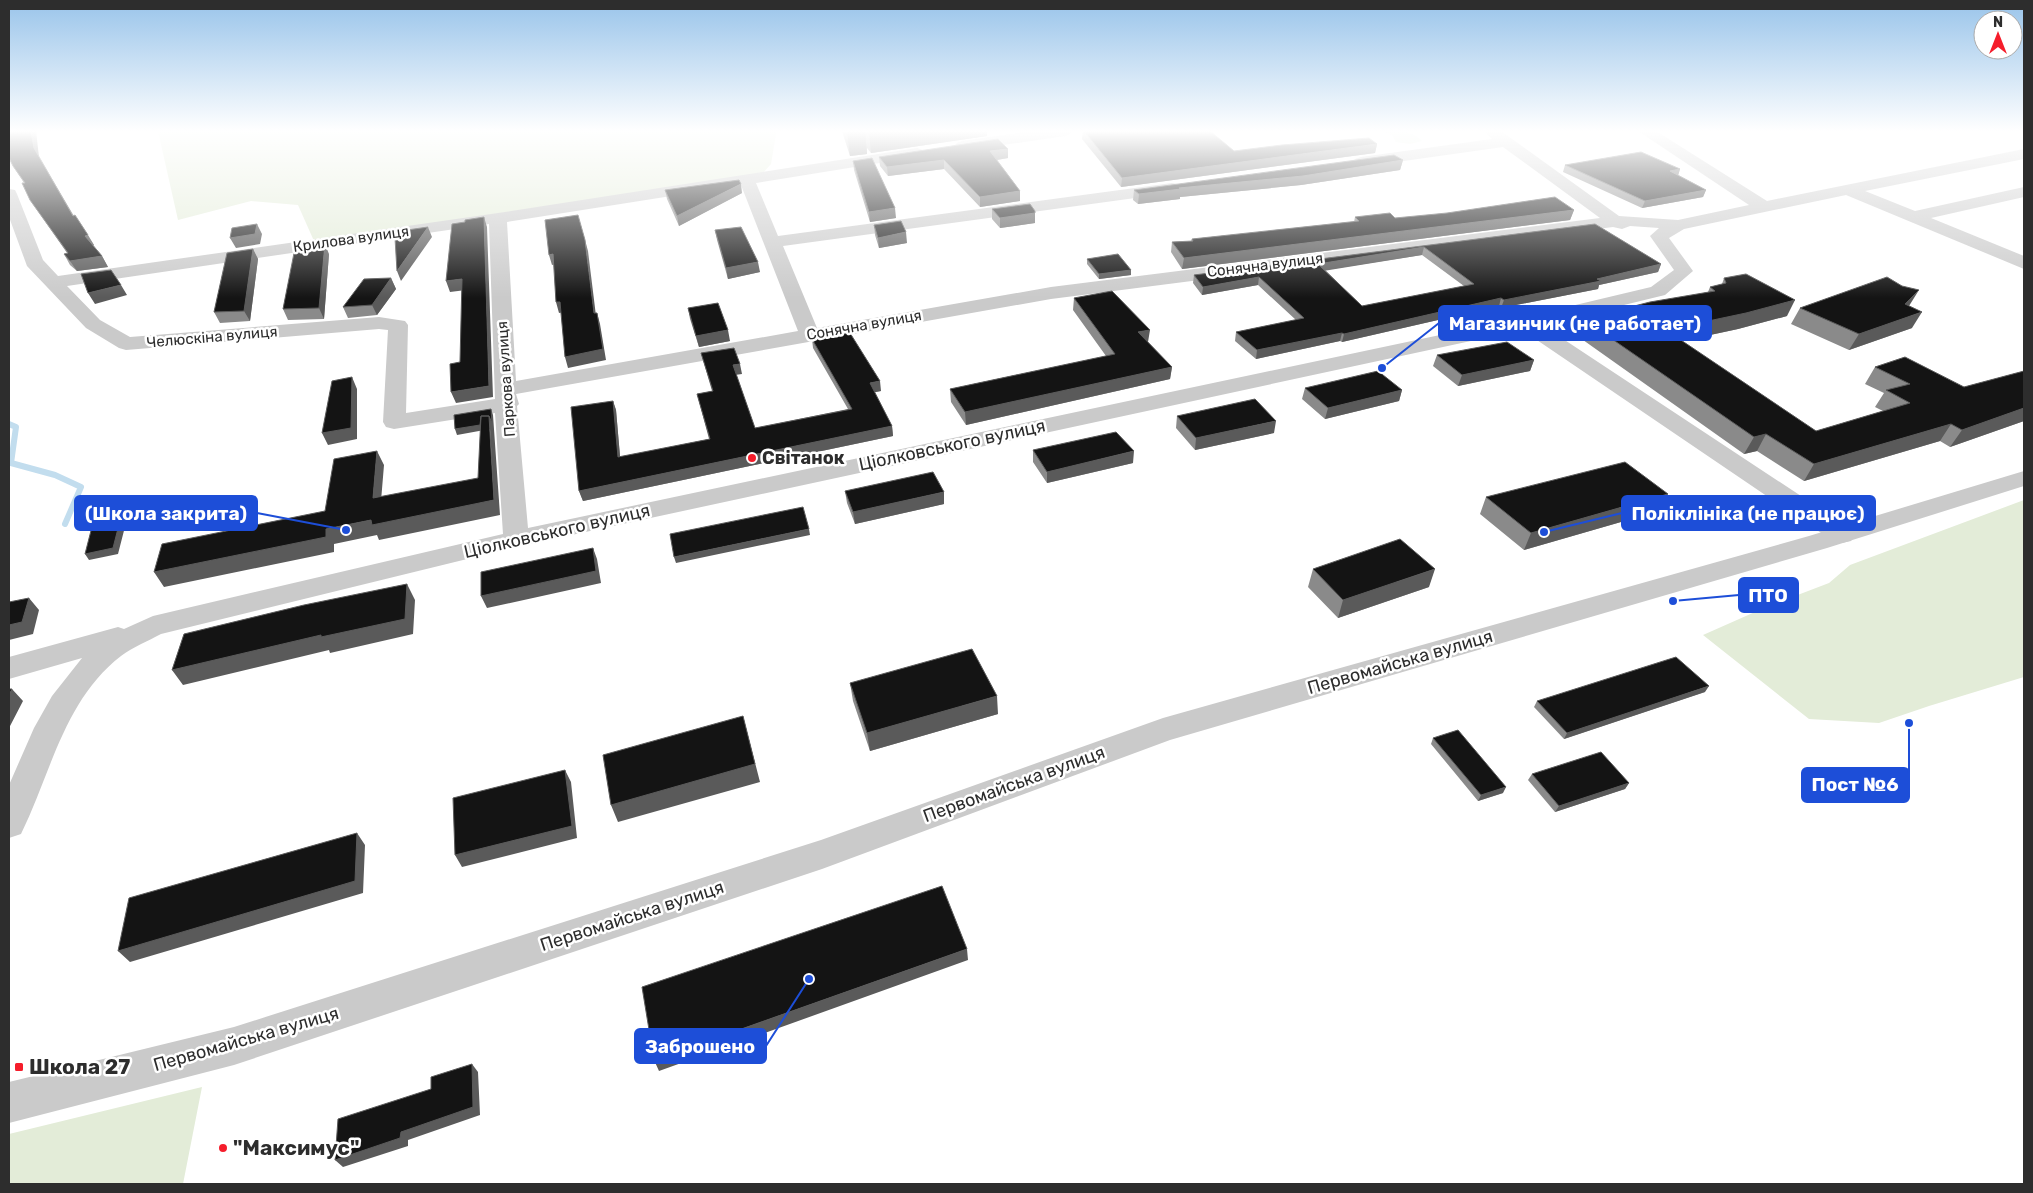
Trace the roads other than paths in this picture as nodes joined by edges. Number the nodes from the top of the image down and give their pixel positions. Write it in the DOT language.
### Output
graph roads {
  1 [pos="692,187"];
  2 [pos="750,187"];
  3 [pos="1176,187"];
  4 [pos="1567,187"];
  5 [pos="1733,187"];
  6 [pos="1864,187"];
  7 [pos="1848,190"];
  8 [pos="2024,192"];
  9 [pos="9,194"];
  10 [pos="1764,207"];
  11 [pos="1913,217"];
  12 [pos="498,218"];
  13 [pos="1615,221"];
  14 [pos="1668,231"];
  15 [pos="772,242"];
  16 [pos="2024,264"];
  17 [pos="53,282"];
  18 [pos="1525,324"];
  19 [pos="809,334"];
  20 [pos="506,396"];
  21 [pos="394,422"];
  22 [pos="2024,478"];
  23 [pos="1842,535"];
  24 [pos="516,540"];
  25 [pos="153,626"];
  26 [pos="9,668"];
  27 [pos="9,824"];
  28 [pos="9,1103"];
  1 -- 12 [label="street, Крилова вулиця"];
  2 -- 15 [label="street"];
  3 -- 15 [label="street"];
  4 -- 13 [label="street"];
  5 -- 10 [label="street"];
  6 -- 7 [label="street, Сонячна вулиця"];
  7 -- 10 [label="street, Сонячна вулиця"];
  7 -- 11 [label="street"];
  8 -- 11 [label="street"];
  9 -- 17 [label="street, Челюскіна вулиця"];
  10 -- 14 [label="street, Сонячна вулиця"];
  11 -- 16 [label="street"];
  12 -- 17 [label="street, Крилова вулиця"];
  12 -- 20 [label="street, Паркова вулиця"];
  13 -- 14 [label="street, Сонячна вулиця"];
  13 -- 19 [label="street, Сонячна вулиця"];
  14 -- 18 [label="street, Ціолковського вулиця"];
  15 -- 19 [label="street"];
  17 -- 21 [label="street, Челюскіна вулиця"];
  18 -- 23 [label="street"];
  18 -- 24 [label="street, Ціолковського вулиця"];
  19 -- 20 [label="street, Сонячна вулиця"];
  20 -- 21 [label="street, Сонячна вулиця"];
  20 -- 24 [label="street, Паркова вулиця"];
  22 -- 23 [label="street, Первомайська вулиця"];
  23 -- 28 [label="street, Первомайська вулиця"];
  24 -- 25 [label="street, Ціолковського вулиця"];
  25 -- 26 [label="street, Ціолковського вулиця"];
  25 -- 27 [label="street, Ціолковського вулиця"];
}
